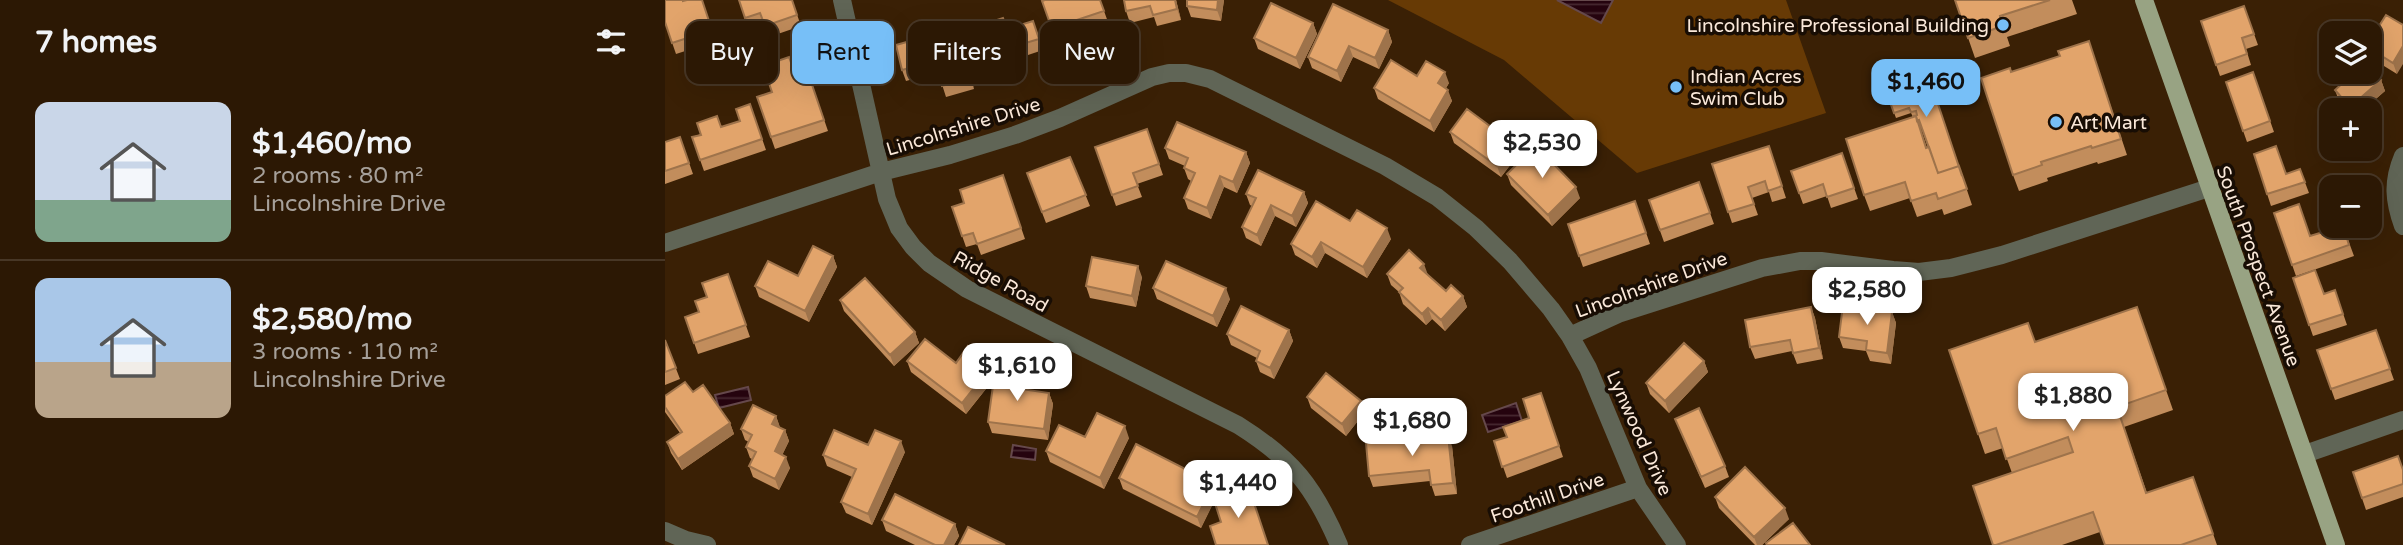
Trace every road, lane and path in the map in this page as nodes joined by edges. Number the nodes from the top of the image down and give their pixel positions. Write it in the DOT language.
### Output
graph roads {
  1 [pos="842,0"];
  2 [pos="2144,0"];
  3 [pos="2403,156"];
  4 [pos="881,172"];
  5 [pos="2209,188"];
  6 [pos="2403,226"];
  7 [pos="665,243"];
  8 [pos="1570,336"];
  9 [pos="2403,420"];
  10 [pos="2305,454"];
  11 [pos="1638,488"];
  12 [pos="665,531"];
  13 [pos="707,545"];
  14 [pos="1339,545"];
  15 [pos="1470,545"];
  16 [pos="1677,545"];
  17 [pos="2336,545"];
  1 -- 4 [label="street, Ridge Road"];
  2 -- 5 [label="main road, South Prospect Avenue"];
  3 -- 6 [label="street"];
  4 -- 7 [label="street, Lincolnshire Drive"];
  4 -- 8 [label="street, Lincolnshire Drive"];
  4 -- 14 [label="street, Ridge Road"];
  5 -- 8 [label="street, Lincolnshire Drive"];
  5 -- 10 [label="main road, South Prospect Avenue"];
  8 -- 11 [label="street, Lynwood Drive"];
  9 -- 10 [label="street"];
  10 -- 17 [label="main road, South Prospect Avenue"];
  11 -- 15 [label="street, Foothill Drive"];
  11 -- 16 [label="street, Lynwood Drive"];
  12 -- 13 [label="street"];
}
